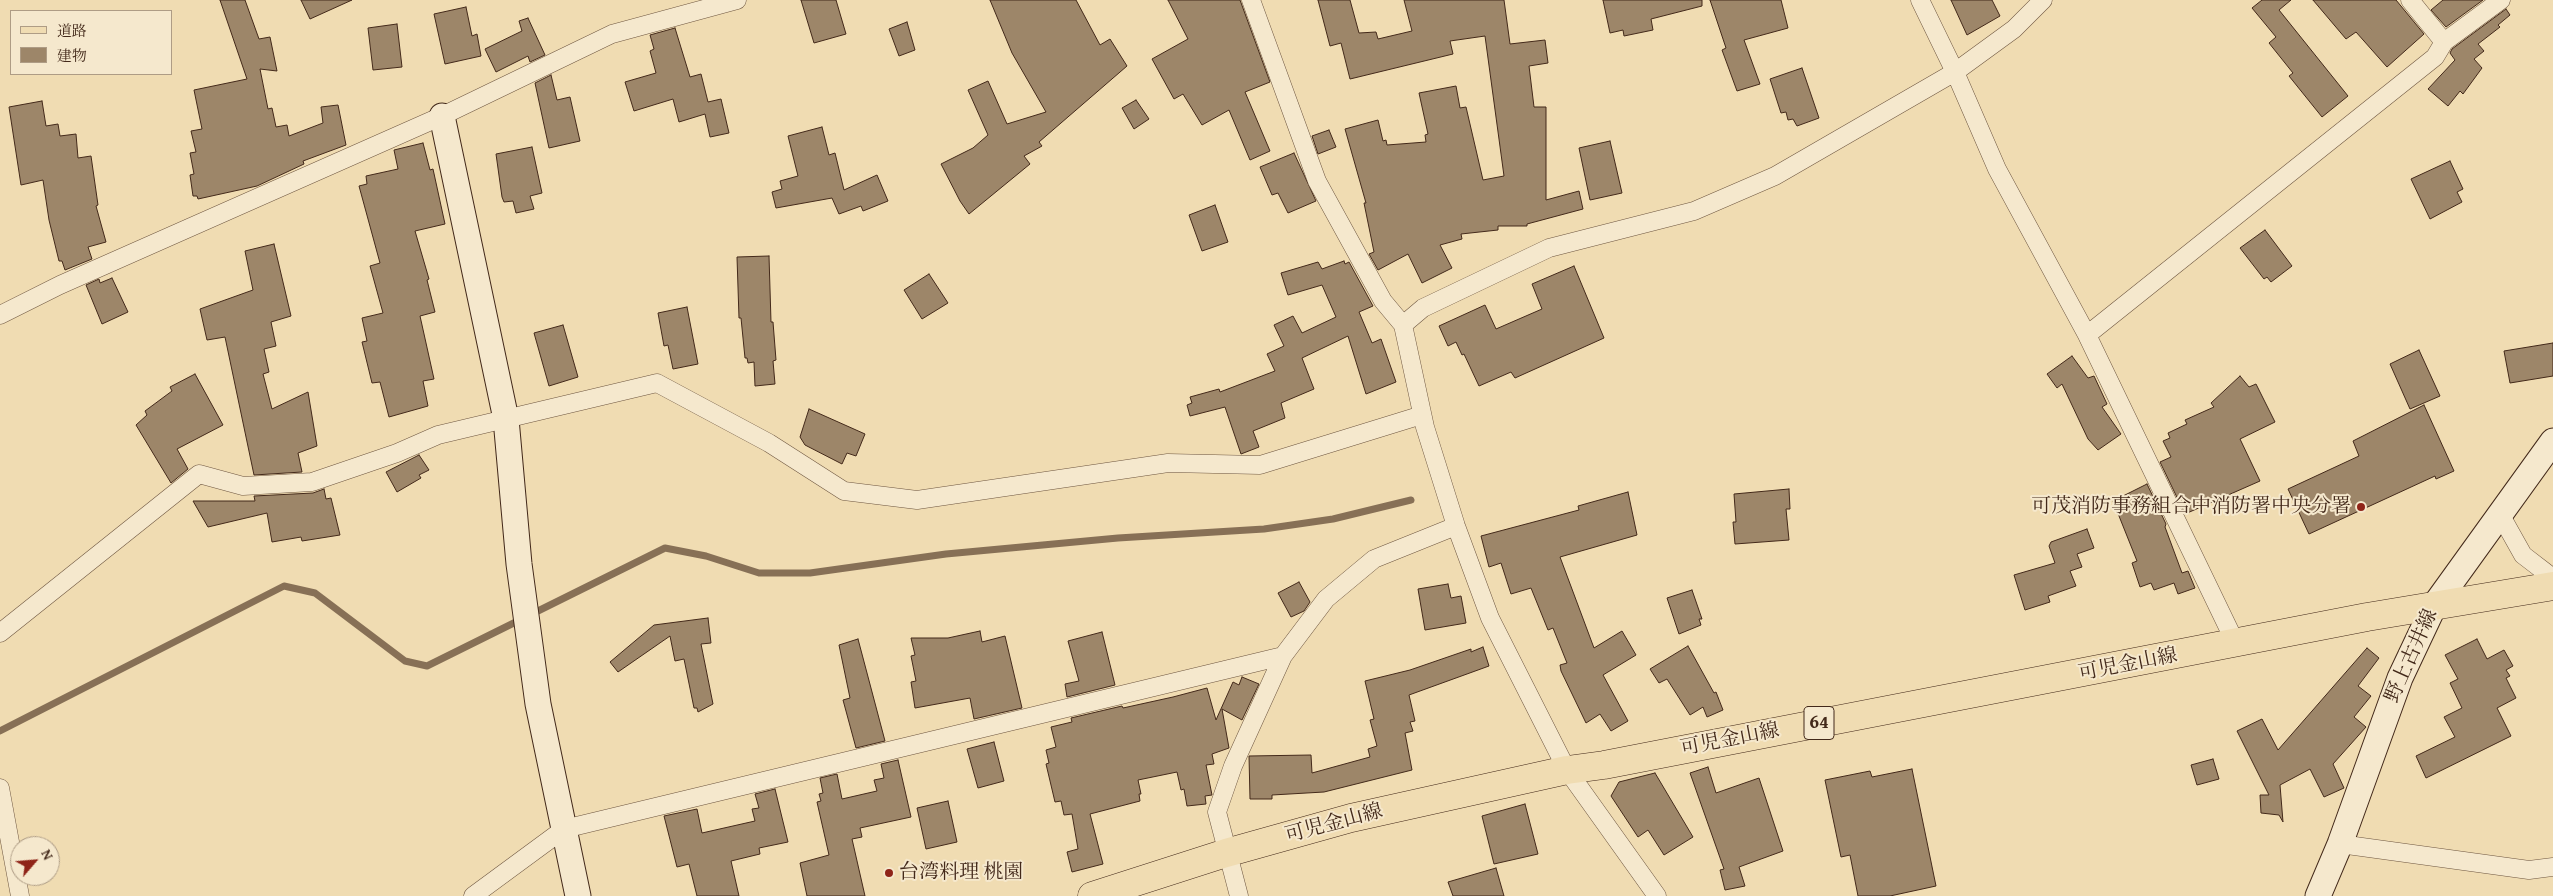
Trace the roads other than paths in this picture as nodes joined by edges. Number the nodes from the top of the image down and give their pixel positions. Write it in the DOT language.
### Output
graph roads {
  1 [pos="737,0"];
  2 [pos="1251,0"];
  3 [pos="1920,0"];
  4 [pos="2043,0"];
  5 [pos="2410,0"];
  6 [pos="2501,0"];
  7 [pos="2444,42"];
  8 [pos="1955,72"];
  9 [pos="442,116"];
  10 [pos="0,315"];
  11 [pos="1403,325"];
  12 [pos="2087,334"];
  13 [pos="1422,415"];
  14 [pos="506,419"];
  15 [pos="2553,441"];
  16 [pos="2500,514"];
  17 [pos="1456,526"];
  18 [pos="2553,578"];
  19 [pos="2553,586"];
  20 [pos="2434,606"];
  21 [pos="0,633"];
  22 [pos="2236,644"];
  23 [pos="1283,656"];
  24 [pos="1567,770"];
  25 [pos="0,788"];
  26 [pos="564,829"];
  27 [pos="2340,844"];
  28 [pos="1226,853"];
  29 [pos="2553,867"];
  30 [pos="20,896"];
  31 [pos="473,896"];
  32 [pos="578,896"];
  33 [pos="1092,896"];
  34 [pos="1239,896"];
  35 [pos="1657,896"];
  36 [pos="2318,896"];
  1 -- 9 [label="street"];
  2 -- 11 [label="street"];
  3 -- 8 [label="street"];
  4 -- 8 [label="street"];
  5 -- 7 [label="street"];
  6 -- 7 [label="street"];
  7 -- 12 [label="street"];
  8 -- 11 [label="street"];
  8 -- 12 [label="street"];
  9 -- 10 [label="street"];
  9 -- 14 [label="street"];
  11 -- 13 [label="street"];
  12 -- 22 [label="street"];
  13 -- 14 [label="street"];
  13 -- 17 [label="street"];
  14 -- 21 [label="street"];
  14 -- 26 [label="street"];
  15 -- 16 [label="street, 野上古井線"];
  16 -- 18 [label="street"];
  16 -- 20 [label="street, 野上古井線"];
  17 -- 23 [label="street"];
  17 -- 24 [label="street"];
  19 -- 20 [label="main road, 可児金山線 / 64"];
  20 -- 22 [label="main road, 可児金山線 / 64"];
  20 -- 27 [label="street, 野上古井線"];
  22 -- 24 [label="main road, 可児金山線 / 64"];
  23 -- 26 [label="street"];
  23 -- 28 [label="street"];
  24 -- 28 [label="main road, 可児金山線 / 64"];
  24 -- 35 [label="street"];
  25 -- 30 [label="street"];
  26 -- 31 [label="street"];
  26 -- 32 [label="street"];
  27 -- 29 [label="street"];
  27 -- 36 [label="street, 野上古井線"];
  28 -- 33 [label="main road, 可児金山線 / 64"];
  28 -- 34 [label="street"];
}
